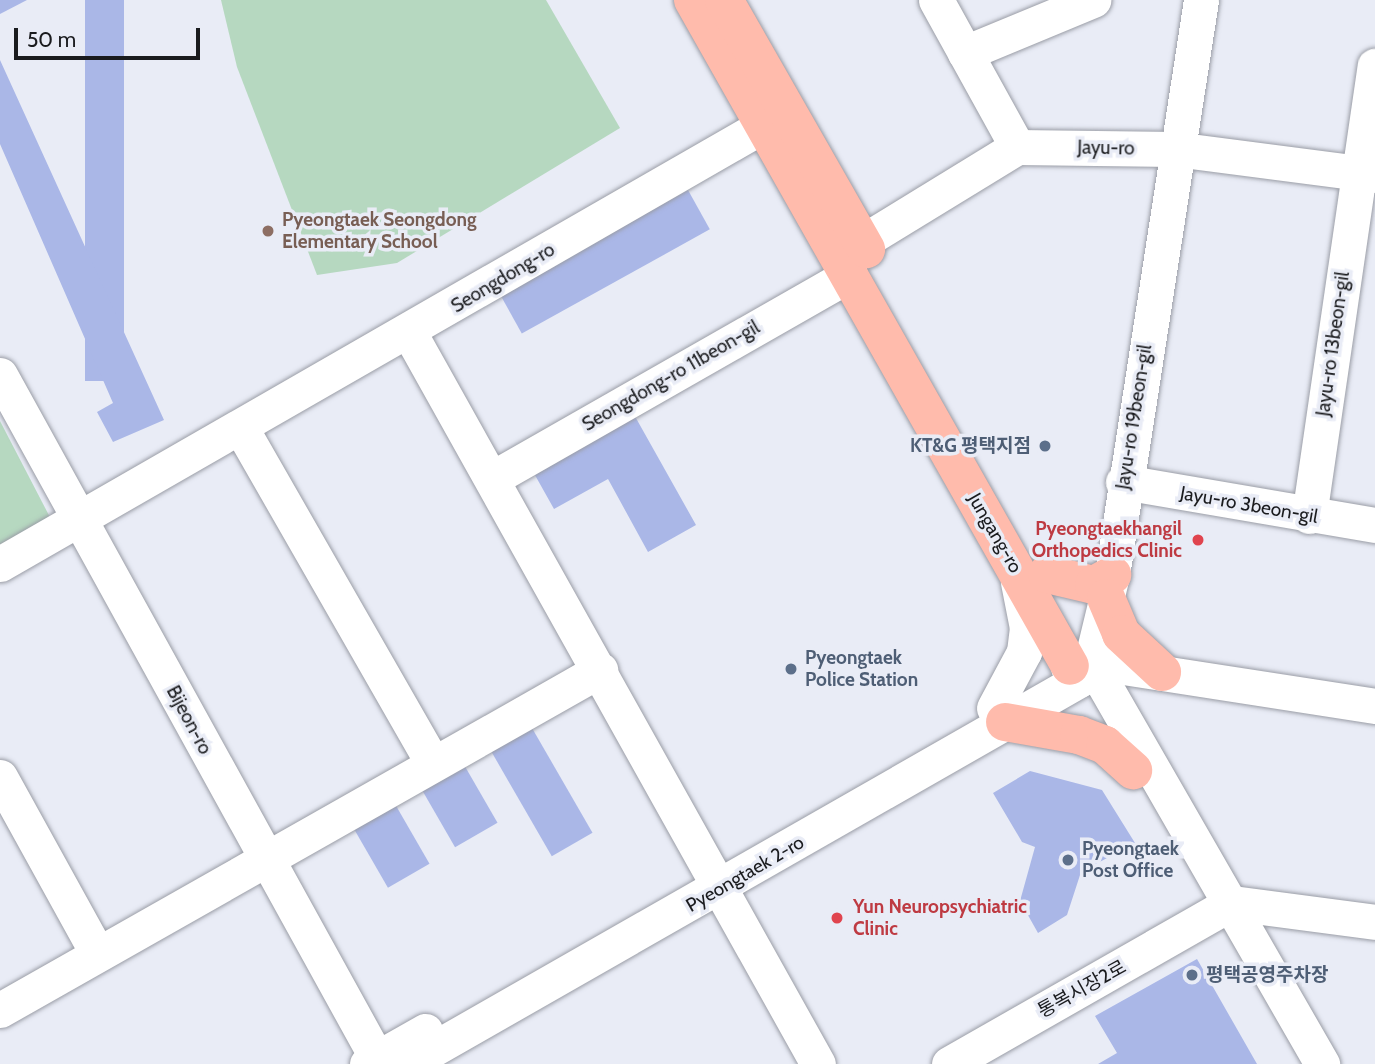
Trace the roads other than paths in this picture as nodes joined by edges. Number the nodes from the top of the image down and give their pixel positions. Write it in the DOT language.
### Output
graph roads {
  1 [pos="693,0"];
  2 [pos="724,0"];
  3 [pos="936,0"];
  4 [pos="1093,0"];
  5 [pos="1201,0"];
  6 [pos="965,53"];
  7 [pos="1375,66"];
  8 [pos="764,125"];
  9 [pos="1017,147"];
  10 [pos="1175,149"];
  11 [pos="1366,173"];
  12 [pos="856,258"];
  13 [pos="410,334"];
  14 [pos="0,375"];
  15 [pos="242,430"];
  16 [pos="493,478"];
  17 [pos="1123,482"];
  18 [pos="1309,516"];
  19 [pos="81,520"];
  20 [pos="1375,525"];
  21 [pos="0,564"];
  22 [pos="1031,571"];
  23 [pos="1109,586"];
  24 [pos="600,670"];
  25 [pos="1162,672"];
  26 [pos="1086,673"];
  27 [pos="1375,706"];
  28 [pos="1000,715"];
  29 [pos="1375,723"];
  30 [pos="433,763"];
  31 [pos="1133,770"];
  32 [pos="0,777"];
  33 [pos="265,862"];
  34 [pos="713,880"];
  35 [pos="1223,909"];
  36 [pos="1375,922"];
  37 [pos="97,953"];
  38 [pos="0,1010"];
  39 [pos="383,1063"];
  40 [pos="818,1064"];
  41 [pos="949,1064"];
  42 [pos="1301,1064"];
  43 [pos="1322,1064"];
  1 -- 8 [label="main road, Jungang-ro"];
  2 -- 12 [label="main road, Jungang-ro"];
  3 -- 6 [label="street"];
  4 -- 6 [label="street"];
  5 -- 10 [label="street, Jayu-ro 19beon-gil"];
  6 -- 9 [label="street"];
  7 -- 11 [label="street, Jayu-ro 13beon-gil"];
  8 -- 12 [label="main road, Jungang-ro"];
  8 -- 13 [label="street, Seongdong-ro"];
  9 -- 10 [label="street, Jayu-ro"];
  9 -- 12 [label="street"];
  10 -- 11 [label="street, Jayu-ro"];
  10 -- 17 [label="street, Jayu-ro 19beon-gil"];
  11 -- 18 [label="street, Jayu-ro 13beon-gil"];
  12 -- 16 [label="street, Seongdong-ro 11beon-gil"];
  12 -- 22 [label="main road, Jungang-ro"];
  13 -- 15 [label="street, Seongdong-ro"];
  13 -- 16 [label="street"];
  14 -- 19 [label="street, Bijeon-ro"];
  15 -- 19 [label="street, Seongdong-ro"];
  15 -- 30 [label="street"];
  16 -- 24 [label="street"];
  17 -- 18 [label="street, Jayu-ro 3beon-gil"];
  17 -- 23 [label="street, Jayu-ro 19beon-gil"];
  18 -- 20 [label="street, Jayu-ro 3beon-gil"];
  19 -- 21 [label="street, Seongdong-ro"];
  19 -- 33 [label="street, Bijeon-ro"];
  22 -- 23 [label="main road"];
  22 -- 26 [label="main road, Jungang-ro"];
  22 -- 28 [label="street"];
  23 -- 25 [label="main road"];
  23 -- 26 [label="street, Jayu-ro 19beon-gil"];
  24 -- 30 [label="street"];
  24 -- 34 [label="street"];
  25 -- 26 [label="street"];
  25 -- 27 [label="street"];
  26 -- 28 [label="street, Pyeongtaek 2-ro"];
  26 -- 29 [label="street"];
  26 -- 31 [label="street, Jungang-ro"];
  26 -- 35 [label="street, Jungang-ro"];
  28 -- 31 [label="main road"];
  28 -- 34 [label="street, Pyeongtaek 2-ro"];
  30 -- 33 [label="street"];
  31 -- 35 [label="street, Jungang-ro"];
  32 -- 37 [label="street"];
  33 -- 37 [label="street"];
  33 -- 39 [label="street, Bijeon-ro"];
  34 -- 39 [label="street, Pyeongtaek 2-ro"];
  34 -- 40 [label="street"];
  35 -- 36 [label="street"];
  35 -- 41 [label="street, 통복시장2로"];
  35 -- 42 [label="street, Jungang-ro"];
  35 -- 43 [label="street, Jungang-ro"];
  37 -- 38 [label="street"];
}
